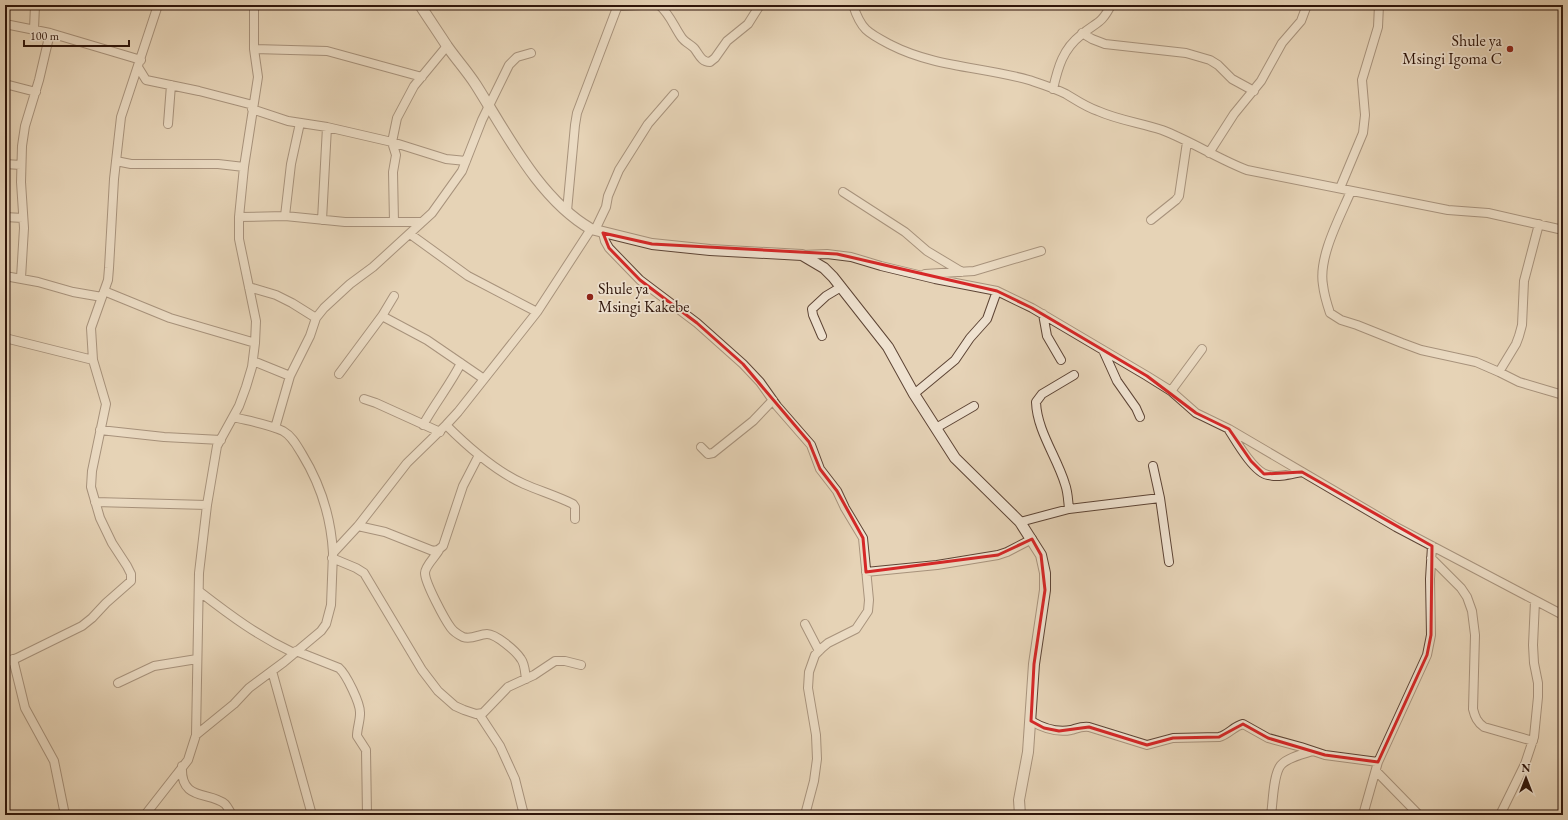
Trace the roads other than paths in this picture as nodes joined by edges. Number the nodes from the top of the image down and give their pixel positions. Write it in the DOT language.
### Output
graph roads {
  1 [pos="35,5"];
  2 [pos="158,5"];
  3 [pos="254,5"];
  4 [pos="420,5"];
  5 [pos="641,5"];
  6 [pos="659,5"];
  7 [pos="760,5"];
  8 [pos="853,5"];
  9 [pos="1111,5"];
  10 [pos="1307,5"];
  11 [pos="1379,5"];
  12 [pos="618,6"];
  13 [pos="5,24"];
  14 [pos="34,29"];
  15 [pos="50,33"];
  16 [pos="1082,33"];
  17 [pos="447,46"];
  18 [pos="254,49"];
  19 [pos="530,53"];
  20 [pos="139,64"];
  21 [pos="422,78"];
  22 [pos="5,84"];
  23 [pos="171,85"];
  24 [pos="1053,89"];
  25 [pos="1254,91"];
  26 [pos="36,92"];
  27 [pos="674,94"];
  28 [pos="490,106"];
  29 [pos="252,107"];
  30 [pos="300,123"];
  31 [pos="168,124"];
  32 [pos="327,127"];
  33 [pos="392,142"];
  34 [pos="1187,142"];
  35 [pos="1209,153"];
  36 [pos="116,161"];
  37 [pos="466,161"];
  38 [pos="5,164"];
  39 [pos="21,165"];
  40 [pos="244,167"];
  41 [pos="1340,188"];
  42 [pos="1351,191"];
  43 [pos="843,192"];
  44 [pos="567,211"];
  45 [pos="285,216"];
  46 [pos="5,217"];
  47 [pos="239,217"];
  48 [pos="23,218"];
  49 [pos="322,220"];
  50 [pos="1151,220"];
  51 [pos="394,222"];
  52 [pos="422,222"];
  53 [pos="1539,224"];
  54 [pos="1563,230"];
  55 [pos="596,231"];
  56 [pos="410,234"];
  57 [pos="1041,251"];
  58 [pos="802,255"];
  59 [pos="962,272"];
  60 [pos="916,275"];
  61 [pos="5,276"];
  62 [pos="21,278"];
  63 [pos="250,287"];
  64 [pos="841,287"];
  65 [pos="997,291"];
  66 [pos="103,294"];
  67 [pos="394,296"];
  68 [pos="537,312"];
  69 [pos="1043,314"];
  70 [pos="382,316"];
  71 [pos="316,318"];
  72 [pos="822,336"];
  73 [pos="5,338"];
  74 [pos="255,344"];
  75 [pos="1202,349"];
  76 [pos="1103,350"];
  77 [pos="94,360"];
  78 [pos="1061,360"];
  79 [pos="253,361"];
  80 [pos="461,363"];
  81 [pos="1499,372"];
  82 [pos="339,374"];
  83 [pos="1074,375"];
  84 [pos="290,376"];
  85 [pos="484,379"];
  86 [pos="1170,391"];
  87 [pos="914,394"];
  88 [pos="1563,394"];
  89 [pos="364,399"];
  90 [pos="773,400"];
  91 [pos="974,406"];
  92 [pos="1140,416"];
  93 [pos="233,417"];
  94 [pos="423,425"];
  95 [pos="446,425"];
  96 [pos="275,428"];
  97 [pos="936,428"];
  98 [pos="1229,429"];
  99 [pos="100,430"];
  100 [pos="440,432"];
  101 [pos="221,440"];
  102 [pos="700,447"];
  103 [pos="479,455"];
  104 [pos="1153,466"];
  105 [pos="1302,472"];
  106 [pos="1160,498"];
  107 [pos="95,502"];
  108 [pos="207,505"];
  109 [pos="1069,508"];
  110 [pos="575,519"];
  111 [pos="1020,522"];
  112 [pos="358,526"];
  113 [pos="1032,539"];
  114 [pos="1432,546"];
  115 [pos="439,550"];
  116 [pos="332,555"];
  117 [pos="1431,558"];
  118 [pos="1169,562"];
  119 [pos="866,572"];
  120 [pos="200,592"];
  121 [pos="1535,600"];
  122 [pos="1563,615"];
  123 [pos="804,624"];
  124 [pos="819,651"];
  125 [pos="295,652"];
  126 [pos="14,659"];
  127 [pos="197,659"];
  128 [pos="5,662"];
  129 [pos="581,665"];
  130 [pos="272,671"];
  131 [pos="526,679"];
  132 [pos="118,682"];
  133 [pos="479,714"];
  134 [pos="1031,721"];
  135 [pos="196,735"];
  136 [pos="1533,741"];
  137 [pos="1313,751"];
  138 [pos="1378,762"];
  139 [pos="182,766"];
  140 [pos="1376,771"];
  141 [pos="65,815"];
  142 [pos="145,815"];
  143 [pos="232,815"];
  144 [pos="312,815"];
  145 [pos="367,815"];
  146 [pos="524,815"];
  147 [pos="805,815"];
  148 [pos="1020,815"];
  149 [pos="1271,815"];
  150 [pos="1363,815"];
  151 [pos="1418,815"];
  152 [pos="1500,815"];
  1 -- 14 [label="street"];
  2 -- 20 [label="street"];
  3 -- 18 [label="street"];
  4 -- 17 [label="street"];
  5 -- 12 [label="street"];
  6 -- 7 [label="street"];
  8 -- 24 [label="street"];
  9 -- 16 [label="street"];
  10 -- 25 [label="street"];
  11 -- 41 [label="street"];
  12 -- 44 [label="street"];
  13 -- 14 [label="street"];
  14 -- 15 [label="street"];
  15 -- 20 [label="street"];
  15 -- 26 [label="street"];
  16 -- 24 [label="street"];
  16 -- 25 [label="street"];
  17 -- 21 [label="street"];
  17 -- 28 [label="street"];
  18 -- 21 [label="street"];
  18 -- 29 [label="street"];
  19 -- 28 [label="street"];
  20 -- 23 [label="street"];
  20 -- 36 [label="street"];
  21 -- 33 [label="street"];
  22 -- 26 [label="street"];
  23 -- 29 [label="street"];
  23 -- 31 [label="street"];
  24 -- 34 [label="street"];
  25 -- 35 [label="street"];
  26 -- 39 [label="street"];
  27 -- 55 [label="street"];
  28 -- 37 [label="street"];
  28 -- 44 [label="street"];
  29 -- 30 [label="street"];
  29 -- 40 [label="street"];
  30 -- 32 [label="street"];
  30 -- 45 [label="street"];
  32 -- 33 [label="street"];
  32 -- 49 [label="street"];
  33 -- 37 [label="street"];
  33 -- 51 [label="street"];
  34 -- 35 [label="street"];
  34 -- 50 [label="street"];
  35 -- 41 [label="street"];
  36 -- 40 [label="street"];
  36 -- 66 [label="street"];
  37 -- 52 [label="street"];
  38 -- 39 [label="street"];
  39 -- 48 [label="street"];
  40 -- 47 [label="street"];
  41 -- 42 [label="street"];
  42 -- 53 [label="street"];
  42 -- 81 [label="street"];
  43 -- 59 [label="street"];
  44 -- 55 [label="street"];
  45 -- 47 [label="street"];
  45 -- 49 [label="street"];
  46 -- 48 [label="street"];
  47 -- 63 [label="street"];
  48 -- 62 [label="street"];
  49 -- 51 [label="street"];
  51 -- 52 [label="street"];
  52 -- 56 [label="street"];
  53 -- 54 [label="street"];
  53 -- 81 [label="street"];
  55 -- 58 [label="street"];
  55 -- 68 [label="street"];
  55 -- 90 [label="street"];
  56 -- 68 [label="street"];
  56 -- 71 [label="street"];
  57 -- 59 [label="street"];
  58 -- 60 [label="street"];
  58 -- 64 [label="street"];
  59 -- 60 [label="street"];
  60 -- 65 [label="street"];
  61 -- 62 [label="street"];
  62 -- 66 [label="street"];
  63 -- 71 [label="street"];
  63 -- 74 [label="street"];
  64 -- 72 [label="street"];
  64 -- 87 [label="street"];
  65 -- 69 [label="street"];
  65 -- 87 [label="street"];
  66 -- 74 [label="street"];
  66 -- 77 [label="street"];
  67 -- 70 [label="street"];
  68 -- 85 [label="street"];
  69 -- 76 [label="street"];
  69 -- 78 [label="street"];
  70 -- 80 [label="street"];
  70 -- 82 [label="street"];
  71 -- 84 [label="street"];
  73 -- 77 [label="street"];
  74 -- 79 [label="street"];
  75 -- 86 [label="street"];
  76 -- 86 [label="street"];
  76 -- 92 [label="street"];
  77 -- 99 [label="street"];
  79 -- 84 [label="street"];
  79 -- 93 [label="street"];
  80 -- 85 [label="street"];
  80 -- 94 [label="street"];
  81 -- 88 [label="street"];
  83 -- 109 [label="street"];
  84 -- 96 [label="street"];
  85 -- 95 [label="street"];
  86 -- 98 [label="street"];
  87 -- 97 [label="street"];
  89 -- 94 [label="street"];
  90 -- 102 [label="street"];
  90 -- 119 [label="street"];
  91 -- 97 [label="street"];
  93 -- 96 [label="street"];
  93 -- 101 [label="street"];
  94 -- 100 [label="street"];
  95 -- 100 [label="street"];
  95 -- 103 [label="street"];
  96 -- 116 [label="street"];
  97 -- 111 [label="street"];
  98 -- 105 [label="street"];
  98 -- 105 [label="street"];
  99 -- 101 [label="street"];
  99 -- 107 [label="street"];
  100 -- 112 [label="street"];
  101 -- 108 [label="street"];
  103 -- 110 [label="street"];
  103 -- 115 [label="street"];
  104 -- 106 [label="street"];
  105 -- 114 [label="street"];
  106 -- 109 [label="street"];
  106 -- 118 [label="street"];
  107 -- 108 [label="street"];
  107 -- 126 [label="street"];
  108 -- 120 [label="street"];
  109 -- 111 [label="street"];
  111 -- 113 [label="street"];
  112 -- 115 [label="street"];
  112 -- 116 [label="street"];
  113 -- 119 [label="street"];
  113 -- 134 [label="street"];
  114 -- 117 [label="street"];
  114 -- 121 [label="street"];
  115 -- 131 [label="street"];
  116 -- 125 [label="street"];
  116 -- 133 [label="street"];
  117 -- 136 [label="street"];
  117 -- 138 [label="street"];
  119 -- 124 [label="street"];
  120 -- 125 [label="street"];
  120 -- 127 [label="street"];
  121 -- 122 [label="street"];
  121 -- 136 [label="street"];
  123 -- 124 [label="street"];
  124 -- 147 [label="street"];
  125 -- 130 [label="street"];
  125 -- 145 [label="street"];
  126 -- 128 [label="street"];
  126 -- 141 [label="street"];
  127 -- 132 [label="street"];
  127 -- 135 [label="street"];
  129 -- 131 [label="street"];
  130 -- 135 [label="street"];
  130 -- 144 [label="street"];
  131 -- 133 [label="street"];
  133 -- 146 [label="street"];
  134 -- 137 [label="street"];
  134 -- 148 [label="street"];
  135 -- 139 [label="street"];
  136 -- 152 [label="street"];
  137 -- 138 [label="street"];
  137 -- 149 [label="street"];
  138 -- 140 [label="street"];
  139 -- 142 [label="street"];
  139 -- 143 [label="street"];
  140 -- 150 [label="street"];
  140 -- 151 [label="street"];
}
